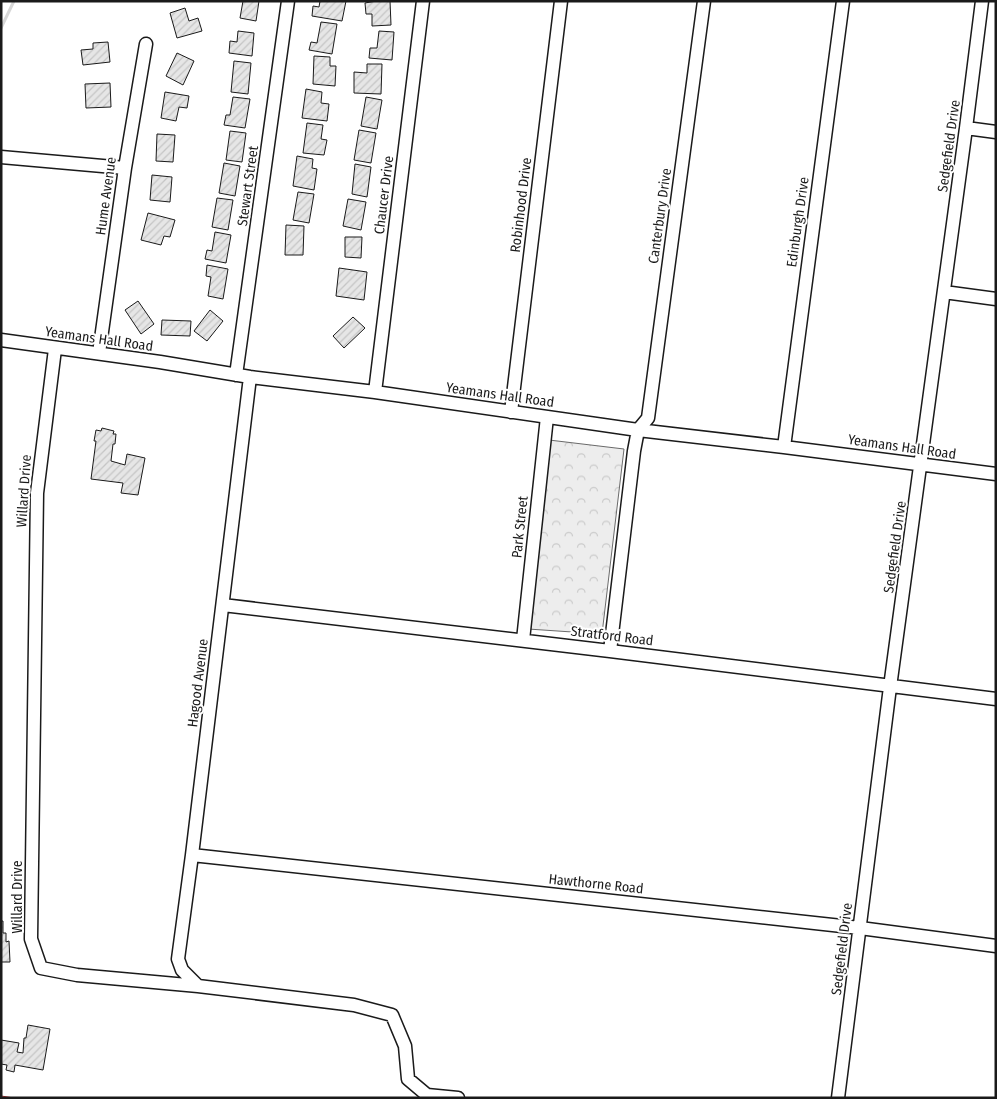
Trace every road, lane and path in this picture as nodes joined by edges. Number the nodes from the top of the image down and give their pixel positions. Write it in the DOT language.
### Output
graph roads {
  1 [pos="288,1"];
  2 [pos="423,1"];
  3 [pos="561,1"];
  4 [pos="704,1"];
  5 [pos="843,1"];
  6 [pos="982,1"];
  7 [pos="146,44"];
  8 [pos="966,128"];
  9 [pos="996,132"];
  10 [pos="1,157"];
  11 [pos="125,168"];
  12 [pos="944,292"];
  13 [pos="996,299"];
  14 [pos="1,340"];
  15 [pos="55,349"];
  16 [pos="99,353"];
  17 [pos="236,375"];
  18 [pos="250,378"];
  19 [pos="375,392"];
  20 [pos="511,412"];
  21 [pos="547,417"];
  22 [pos="638,430"];
  23 [pos="784,446"];
  24 [pos="921,466"];
  25 [pos="996,474"];
  26 [pos="223,605"];
  27 [pos="523,640"];
  28 [pos="610,651"];
  29 [pos="890,687"];
  30 [pos="996,699"];
  31 [pos="192,855"];
  32 [pos="860,928"];
  33 [pos="996,946"];
  34 [pos="198,986"];
  35 [pos="458,1098"];
  36 [pos="838,1098"];
  1 -- 17 [label="street, Stewart Street"];
  2 -- 19 [label="street, Chaucer Drive"];
  3 -- 20 [label="street, Robinhood Drive"];
  4 -- 22 [label="street, Canterbury Drive"];
  5 -- 23 [label="street, Edinburgh Drive"];
  6 -- 8 [label="street, Sedgefield Drive"];
  7 -- 11 [label="street, Hume Avenue"];
  8 -- 9 [label="street"];
  8 -- 12 [label="street, Sedgefield Drive"];
  10 -- 11 [label="street"];
  11 -- 16 [label="street, Hume Avenue"];
  12 -- 13 [label="street"];
  12 -- 24 [label="street, Sedgefield Drive"];
  14 -- 15 [label="street, Yeamans Hall Road"];
  15 -- 16 [label="street, Yeamans Hall Road"];
  15 -- 34 [label="street, Willard Drive"];
  16 -- 17 [label="street, Yeamans Hall Road"];
  17 -- 18 [label="street, Yeamans Hall Road"];
  18 -- 19 [label="street, Yeamans Hall Road"];
  18 -- 26 [label="street, Hagood Avenue"];
  19 -- 20 [label="street, Yeamans Hall Road"];
  20 -- 21 [label="street, Yeamans Hall Road"];
  21 -- 22 [label="street, Yeamans Hall Road"];
  21 -- 27 [label="street, Park Street"];
  22 -- 23 [label="street, Yeamans Hall Road"];
  22 -- 28 [label="street"];
  23 -- 24 [label="street, Yeamans Hall Road"];
  24 -- 25 [label="street, Yeamans Hall Road"];
  24 -- 29 [label="street, Sedgefield Drive"];
  26 -- 27 [label="street, Stratford Road"];
  26 -- 31 [label="street, Hagood Avenue"];
  27 -- 28 [label="street, Stratford Road"];
  28 -- 29 [label="street, Stratford Road"];
  29 -- 30 [label="street, Stratford Road"];
  29 -- 32 [label="street, Sedgefield Drive"];
  31 -- 32 [label="street, Hawthorne Road"];
  31 -- 34 [label="street, Hagood Avenue"];
  32 -- 33 [label="street, Hawthorne Road"];
  32 -- 36 [label="street, Sedgefield Drive"];
  34 -- 35 [label="street, Willard Drive"];
}
